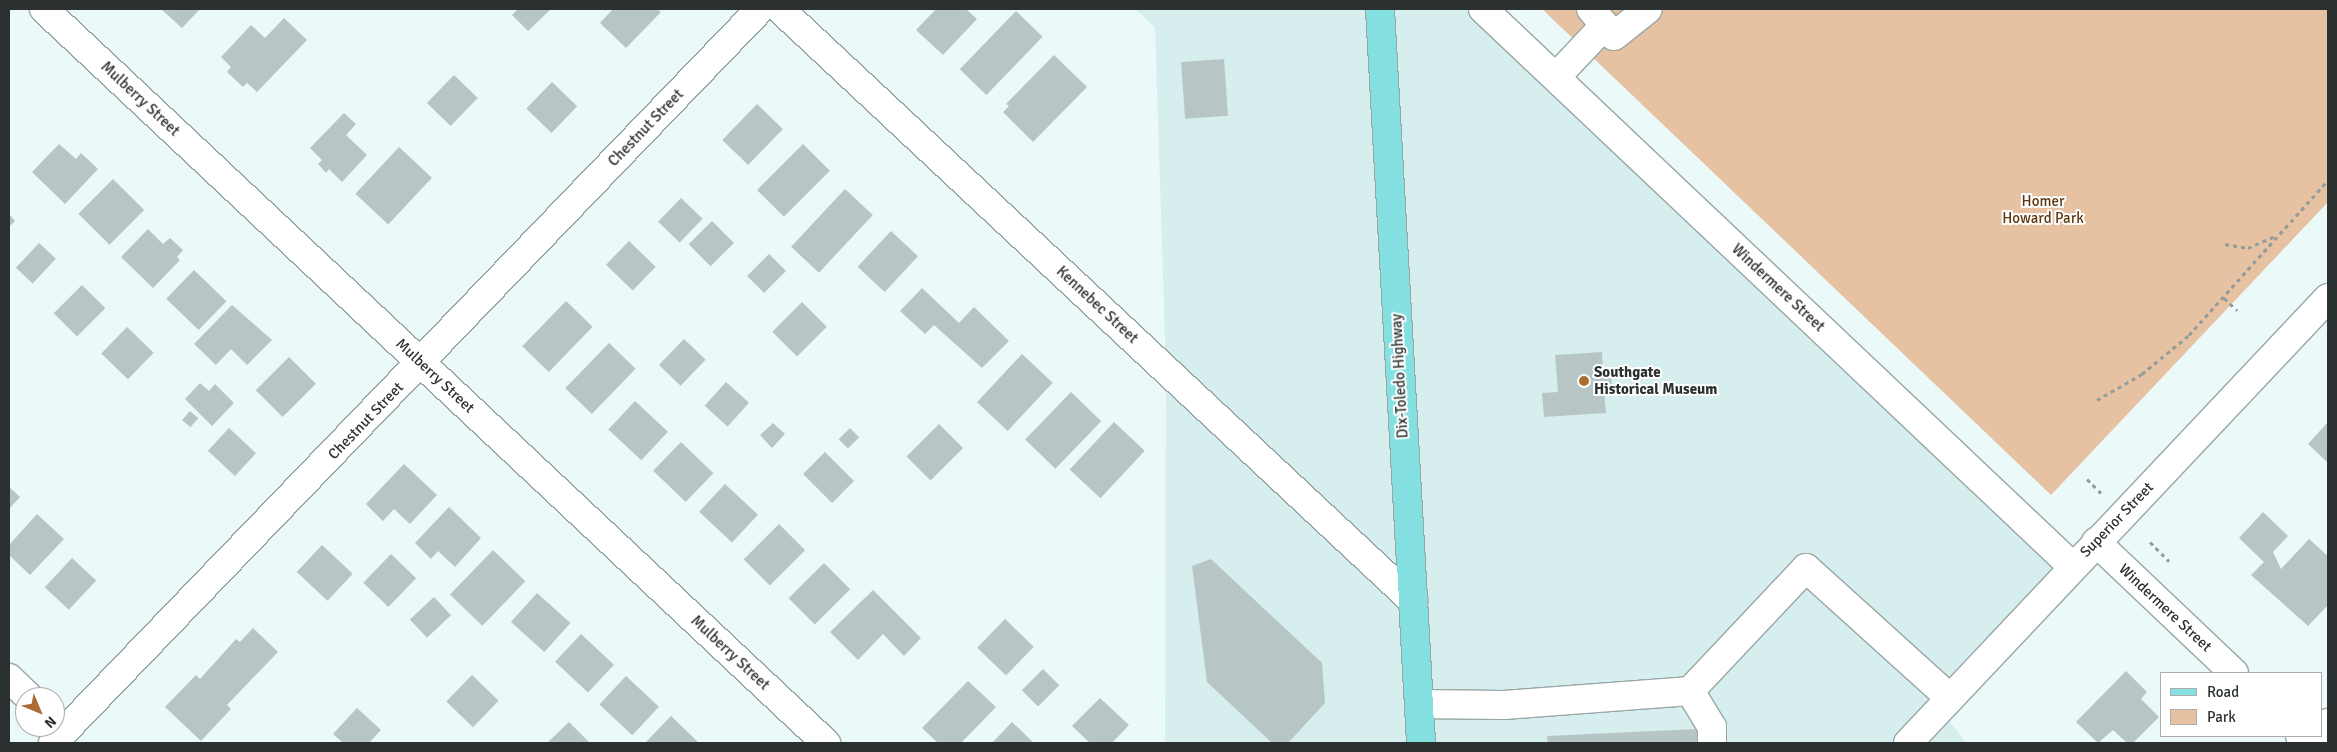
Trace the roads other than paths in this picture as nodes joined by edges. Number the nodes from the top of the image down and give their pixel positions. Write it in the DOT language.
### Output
graph roads {
  1 [pos="44,9"];
  2 [pos="760,9"];
  3 [pos="780,9"];
  4 [pos="1380,9"];
  5 [pos="1483,9"];
  6 [pos="1648,9"];
  7 [pos="1598,17"];
  8 [pos="1556,77"];
  9 [pos="2328,298"];
  10 [pos="422,363"];
  11 [pos="2096,542"];
  12 [pos="2072,566"];
  13 [pos="1413,601"];
  14 [pos="2233,672"];
  15 [pos="9,678"];
  16 [pos="18,687"];
  17 [pos="1690,691"];
  18 [pos="1950,698"];
  19 [pos="1419,704"];
  20 [pos="65,733"];
  21 [pos="1911,742"];
  22 [pos="826,743"];
  23 [pos="1421,743"];
  24 [pos="1712,743"];
  1 -- 10 [label="street, Mulberry Street"];
  2 -- 10 [label="street, Chestnut Street"];
  3 -- 13 [label="street, Kennebec Street"];
  4 -- 13 [label="main road, Dix-Toledo Highway"];
  5 -- 8 [label="street, Windermere Street"];
  6 -- 7 [label="street"];
  7 -- 8 [label="street"];
  8 -- 12 [label="street, Windermere Street"];
  9 -- 11 [label="street, Superior Street"];
  10 -- 20 [label="street, Chestnut Street"];
  10 -- 22 [label="street, Mulberry Street"];
  11 -- 12 [label="street, Superior Street"];
  11 -- 14 [label="street, Windermere Street"];
  12 -- 18 [label="street, Superior Street"];
  13 -- 19 [label="main road, Dix-Toledo Highway"];
  15 -- 16 [label="street"];
  17 -- 18 [label="street"];
  17 -- 19 [label="street"];
  17 -- 24 [label="street"];
  18 -- 21 [label="street, Superior Street"];
  19 -- 23 [label="main road, Dix-Toledo Highway"];
}
